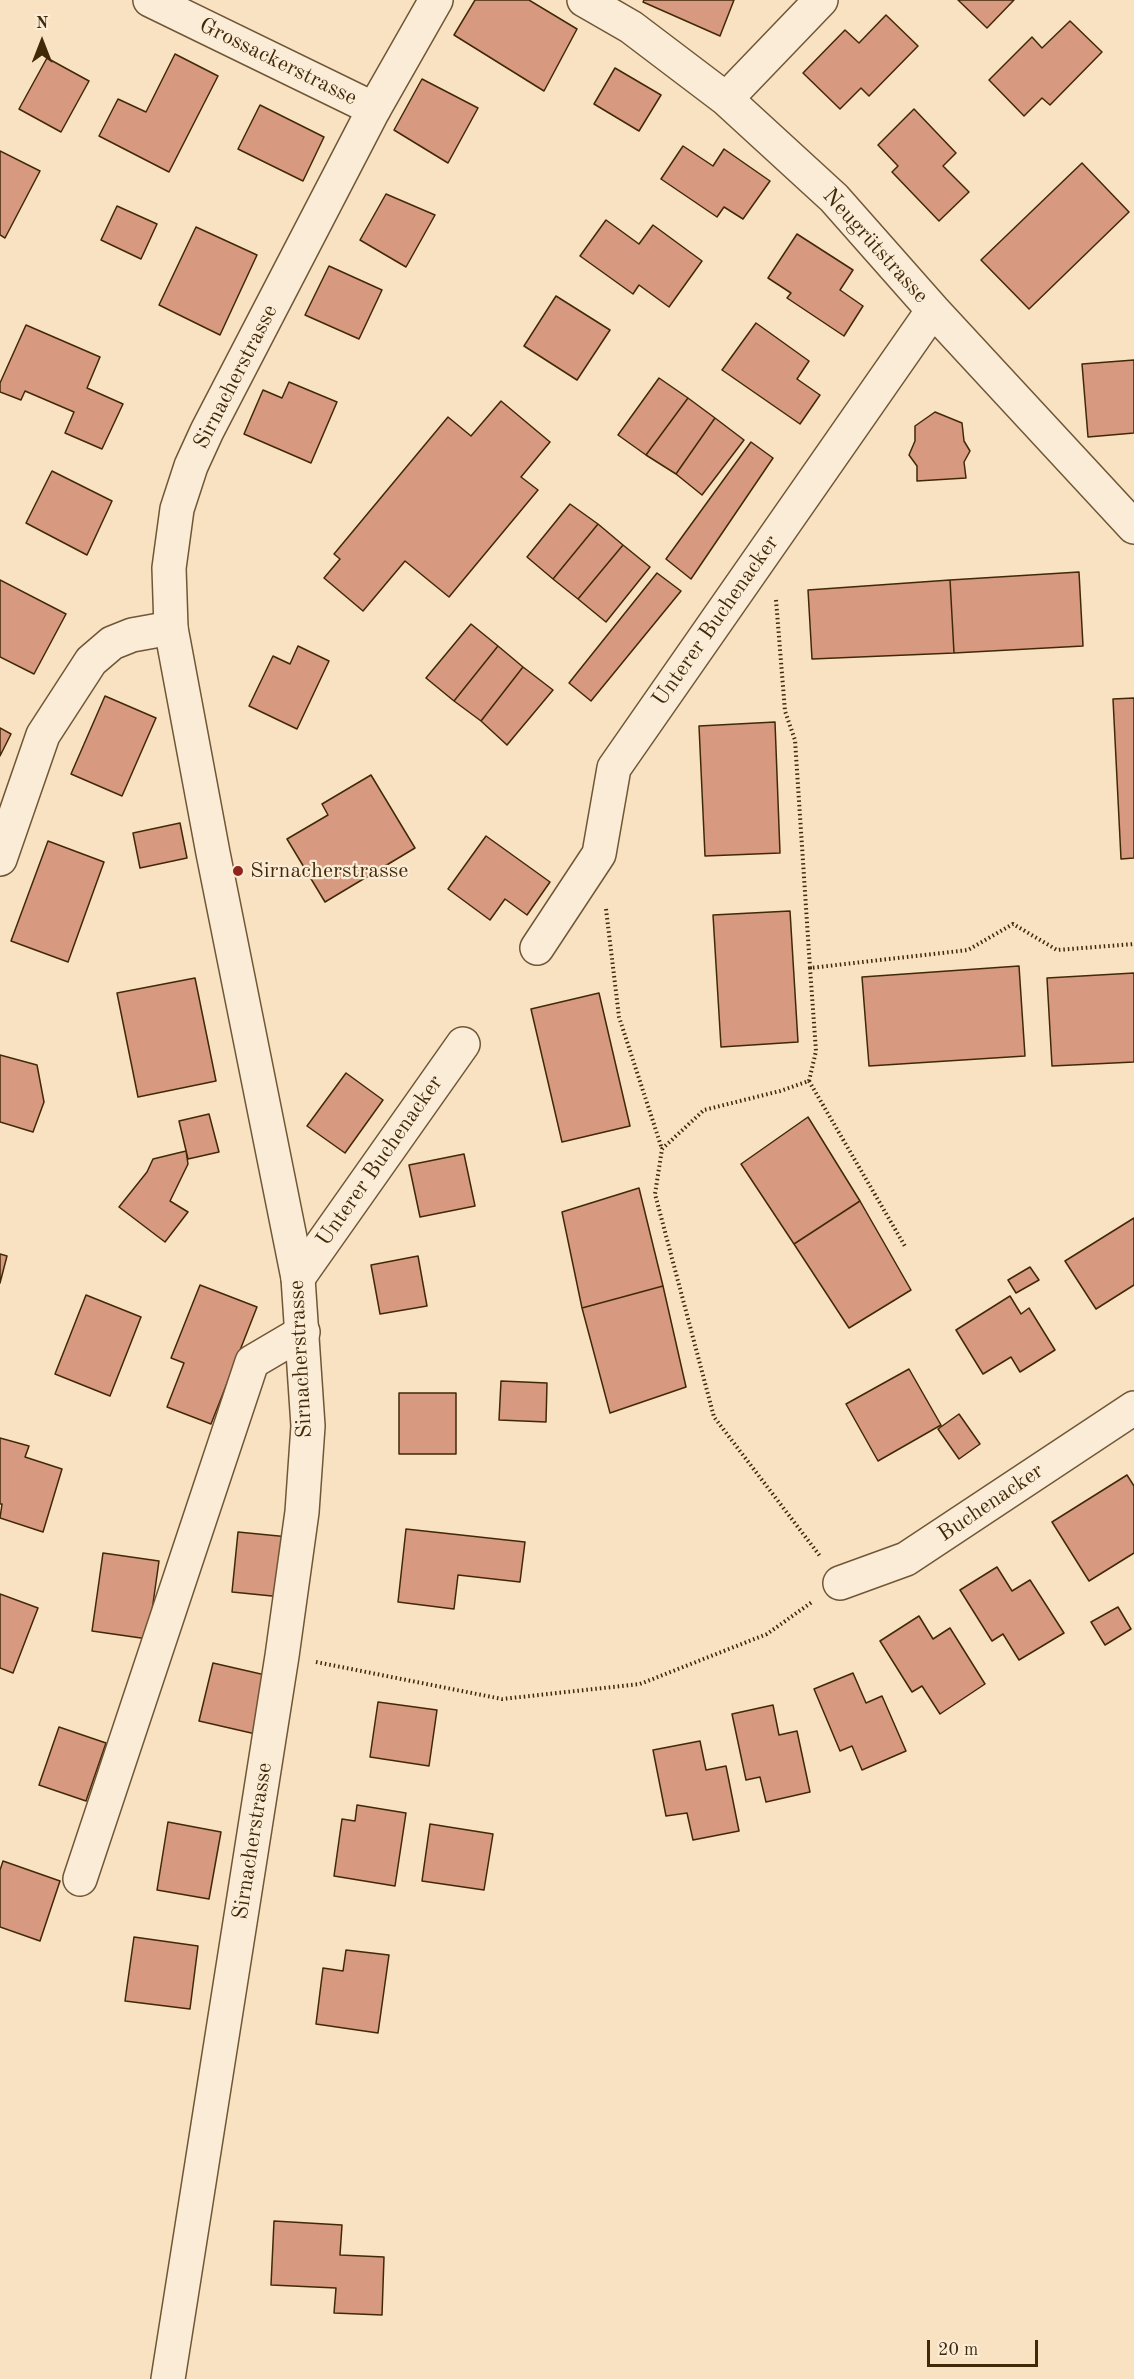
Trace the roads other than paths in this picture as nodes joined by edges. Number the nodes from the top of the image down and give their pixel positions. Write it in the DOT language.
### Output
graph roads {
  1 [pos="150,0"];
  2 [pos="436,0"];
  3 [pos="584,0"];
  4 [pos="820,0"];
  5 [pos="726,99"];
  6 [pos="374,109"];
  7 [pos="933,310"];
  8 [pos="1134,527"];
  9 [pos="171,628"];
  10 [pos="0,859"];
  11 [pos="537,948"];
  12 [pos="463,1044"];
  13 [pos="298,1278"];
  14 [pos="303,1332"];
  15 [pos="1134,1408"];
  16 [pos="840,1583"];
  17 [pos="80,1879"];
  18 [pos="171,2365"];
  1 -- 6 [label="street, Grossackerstrasse"];
  2 -- 6 [label="street, Sirnacherstrasse"];
  3 -- 5 [label="street, Neugrütstrasse"];
  4 -- 5 [label="street"];
  5 -- 7 [label="street, Neugrütstrasse"];
  6 -- 9 [label="street, Sirnacherstrasse"];
  7 -- 8 [label="street, Neugrütstrasse"];
  7 -- 11 [label="street, Unterer Buchenacker"];
  9 -- 10 [label="street"];
  9 -- 13 [label="street, Sirnacherstrasse"];
  12 -- 13 [label="street, Unterer Buchenacker"];
  13 -- 14 [label="street, Sirnacherstrasse"];
  14 -- 17 [label="street"];
  14 -- 18 [label="street, Sirnacherstrasse"];
  15 -- 16 [label="street, Buchenacker"];
}
